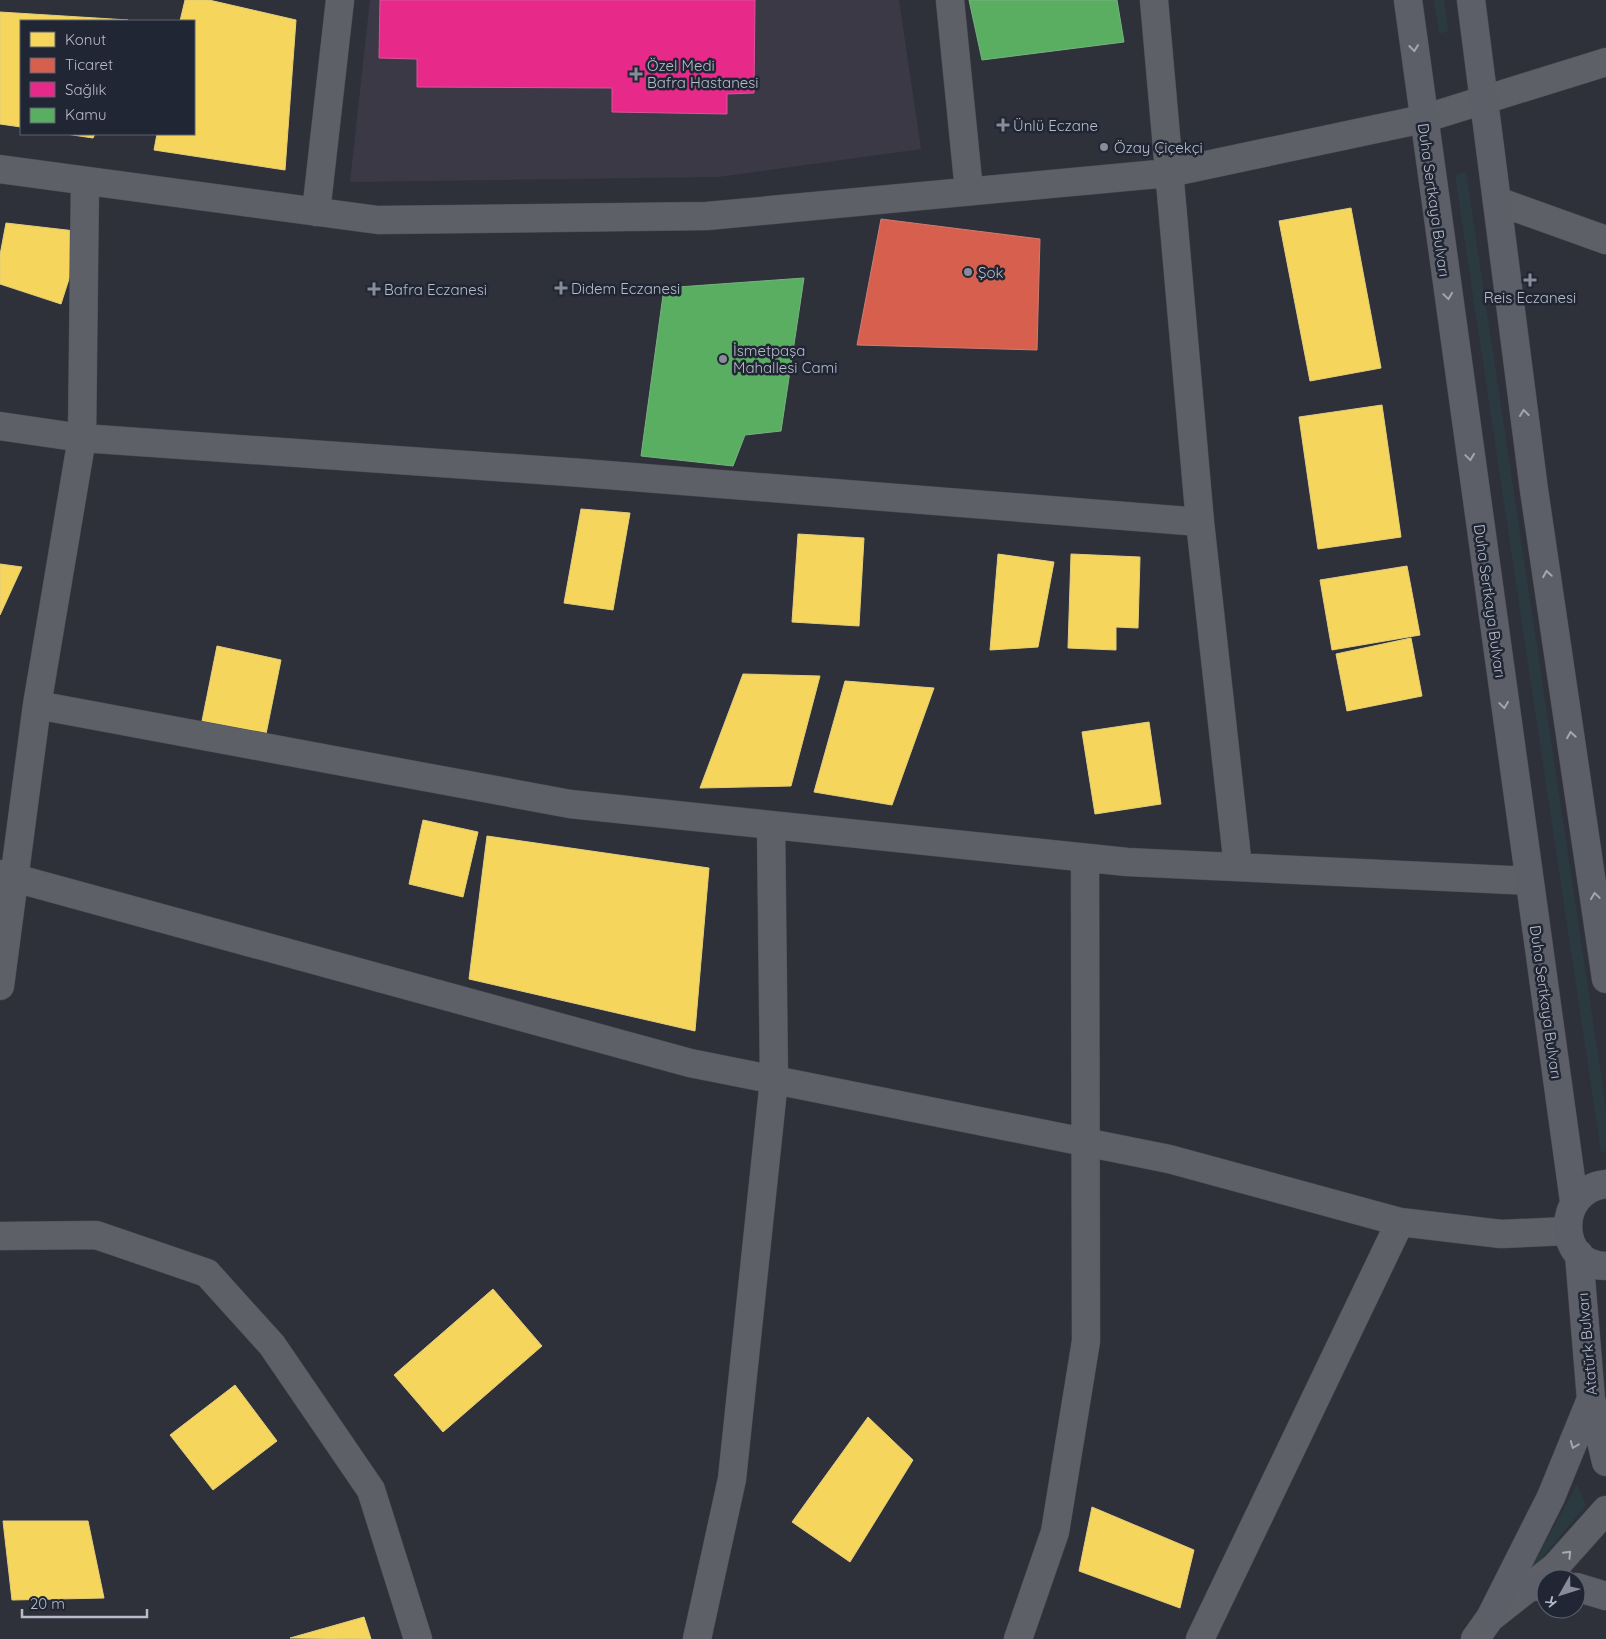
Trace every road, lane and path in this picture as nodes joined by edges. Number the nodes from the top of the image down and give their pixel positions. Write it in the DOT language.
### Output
graph roads {
  1 [pos="340,0"];
  2 [pos="950,0"];
  3 [pos="1154,0"];
  4 [pos="1408,0"];
  5 [pos="1471,0"];
  6 [pos="1606,62"];
  7 [pos="1484,100"];
  8 [pos="1423,119"];
  9 [pos="0,170"];
  10 [pos="1170,172"];
  11 [pos="85,181"];
  12 [pos="969,191"];
  13 [pos="1497,202"];
  14 [pos="316,212"];
  15 [pos="1606,240"];
  16 [pos="0,426"];
  17 [pos="82,438"];
  18 [pos="1200,522"];
  19 [pos="37,705"];
  20 [pos="772,825"];
  21 [pos="1085,858"];
  22 [pos="1238,867"];
  23 [pos="7,876"];
  24 [pos="1529,881"];
  25 [pos="1606,978"];
  26 [pos="0,986"];
  27 [pos="774,1080"];
  28 [pos="1084,1142"];
  29 [pos="1606,1184"];
  30 [pos="1574,1201"];
  31 [pos="1400,1222"];
  32 [pos="0,1236"];
  33 [pos="1573,1242"];
  34 [pos="1606,1266"];
  35 [pos="1591,1399"];
  36 [pos="1606,1462"];
  37 [pos="1606,1510"];
  38 [pos="1555,1569"];
  39 [pos="1536,1589"];
  40 [pos="1586,1590"];
  41 [pos="1606,1596"];
  42 [pos="1482,1629"];
  43 [pos="418,1639"];
  44 [pos="697,1639"];
  45 [pos="1018,1639"];
  46 [pos="1200,1639"];
  1 -- 14 [label="street"];
  2 -- 12 [label="street"];
  3 -- 10 [label="street"];
  4 -- 8 [label="main road, Duha Sertkaya Bulvarı, one-way"];
  5 -- 7 [label="main road"];
  6 -- 7 [label="street"];
  7 -- 8 [label="street"];
  7 -- 13 [label="main road"];
  8 -- 10 [label="street"];
  8 -- 24 [label="main road, Duha Sertkaya Bulvarı, one-way"];
  9 -- 11 [label="street"];
  10 -- 12 [label="street"];
  10 -- 18 [label="street"];
  11 -- 14 [label="street"];
  11 -- 17 [label="street"];
  12 -- 14 [label="street"];
  13 -- 15 [label="street"];
  25 -- 13 [label="main road, one-way"];
  16 -- 17 [label="street"];
  17 -- 18 [label="street"];
  17 -- 19 [label="street"];
  18 -- 22 [label="street"];
  19 -- 20 [label="street"];
  19 -- 23 [label="street"];
  20 -- 21 [label="street"];
  20 -- 27 [label="street"];
  21 -- 22 [label="street"];
  21 -- 28 [label="street"];
  22 -- 24 [label="street"];
  23 -- 26 [label="street"];
  23 -- 27 [label="street"];
  24 -- 30 [label="main road, Duha Sertkaya Bulvarı"];
  27 -- 28 [label="street"];
  27 -- 44 [label="street"];
  28 -- 31 [label="street"];
  28 -- 45 [label="street"];
  29 -- 30 [label="main road"];
  30 -- 33 [label="main road, Atatürk Bulvarı"];
  31 -- 33 [label="street"];
  31 -- 46 [label="street"];
  32 -- 43 [label="street"];
  33 -- 34 [label="main road"];
  33 -- 35 [label="main road, Atatürk Bulvarı"];
  35 -- 36 [label="main road, Atatürk Bulvarı"];
  35 -- 42 [label="main road, one-way"];
  38 -- 37 [label="street, one-way"];
  39 -- 42 [label="street"];
  40 -- 41 [label="main road"];
}
